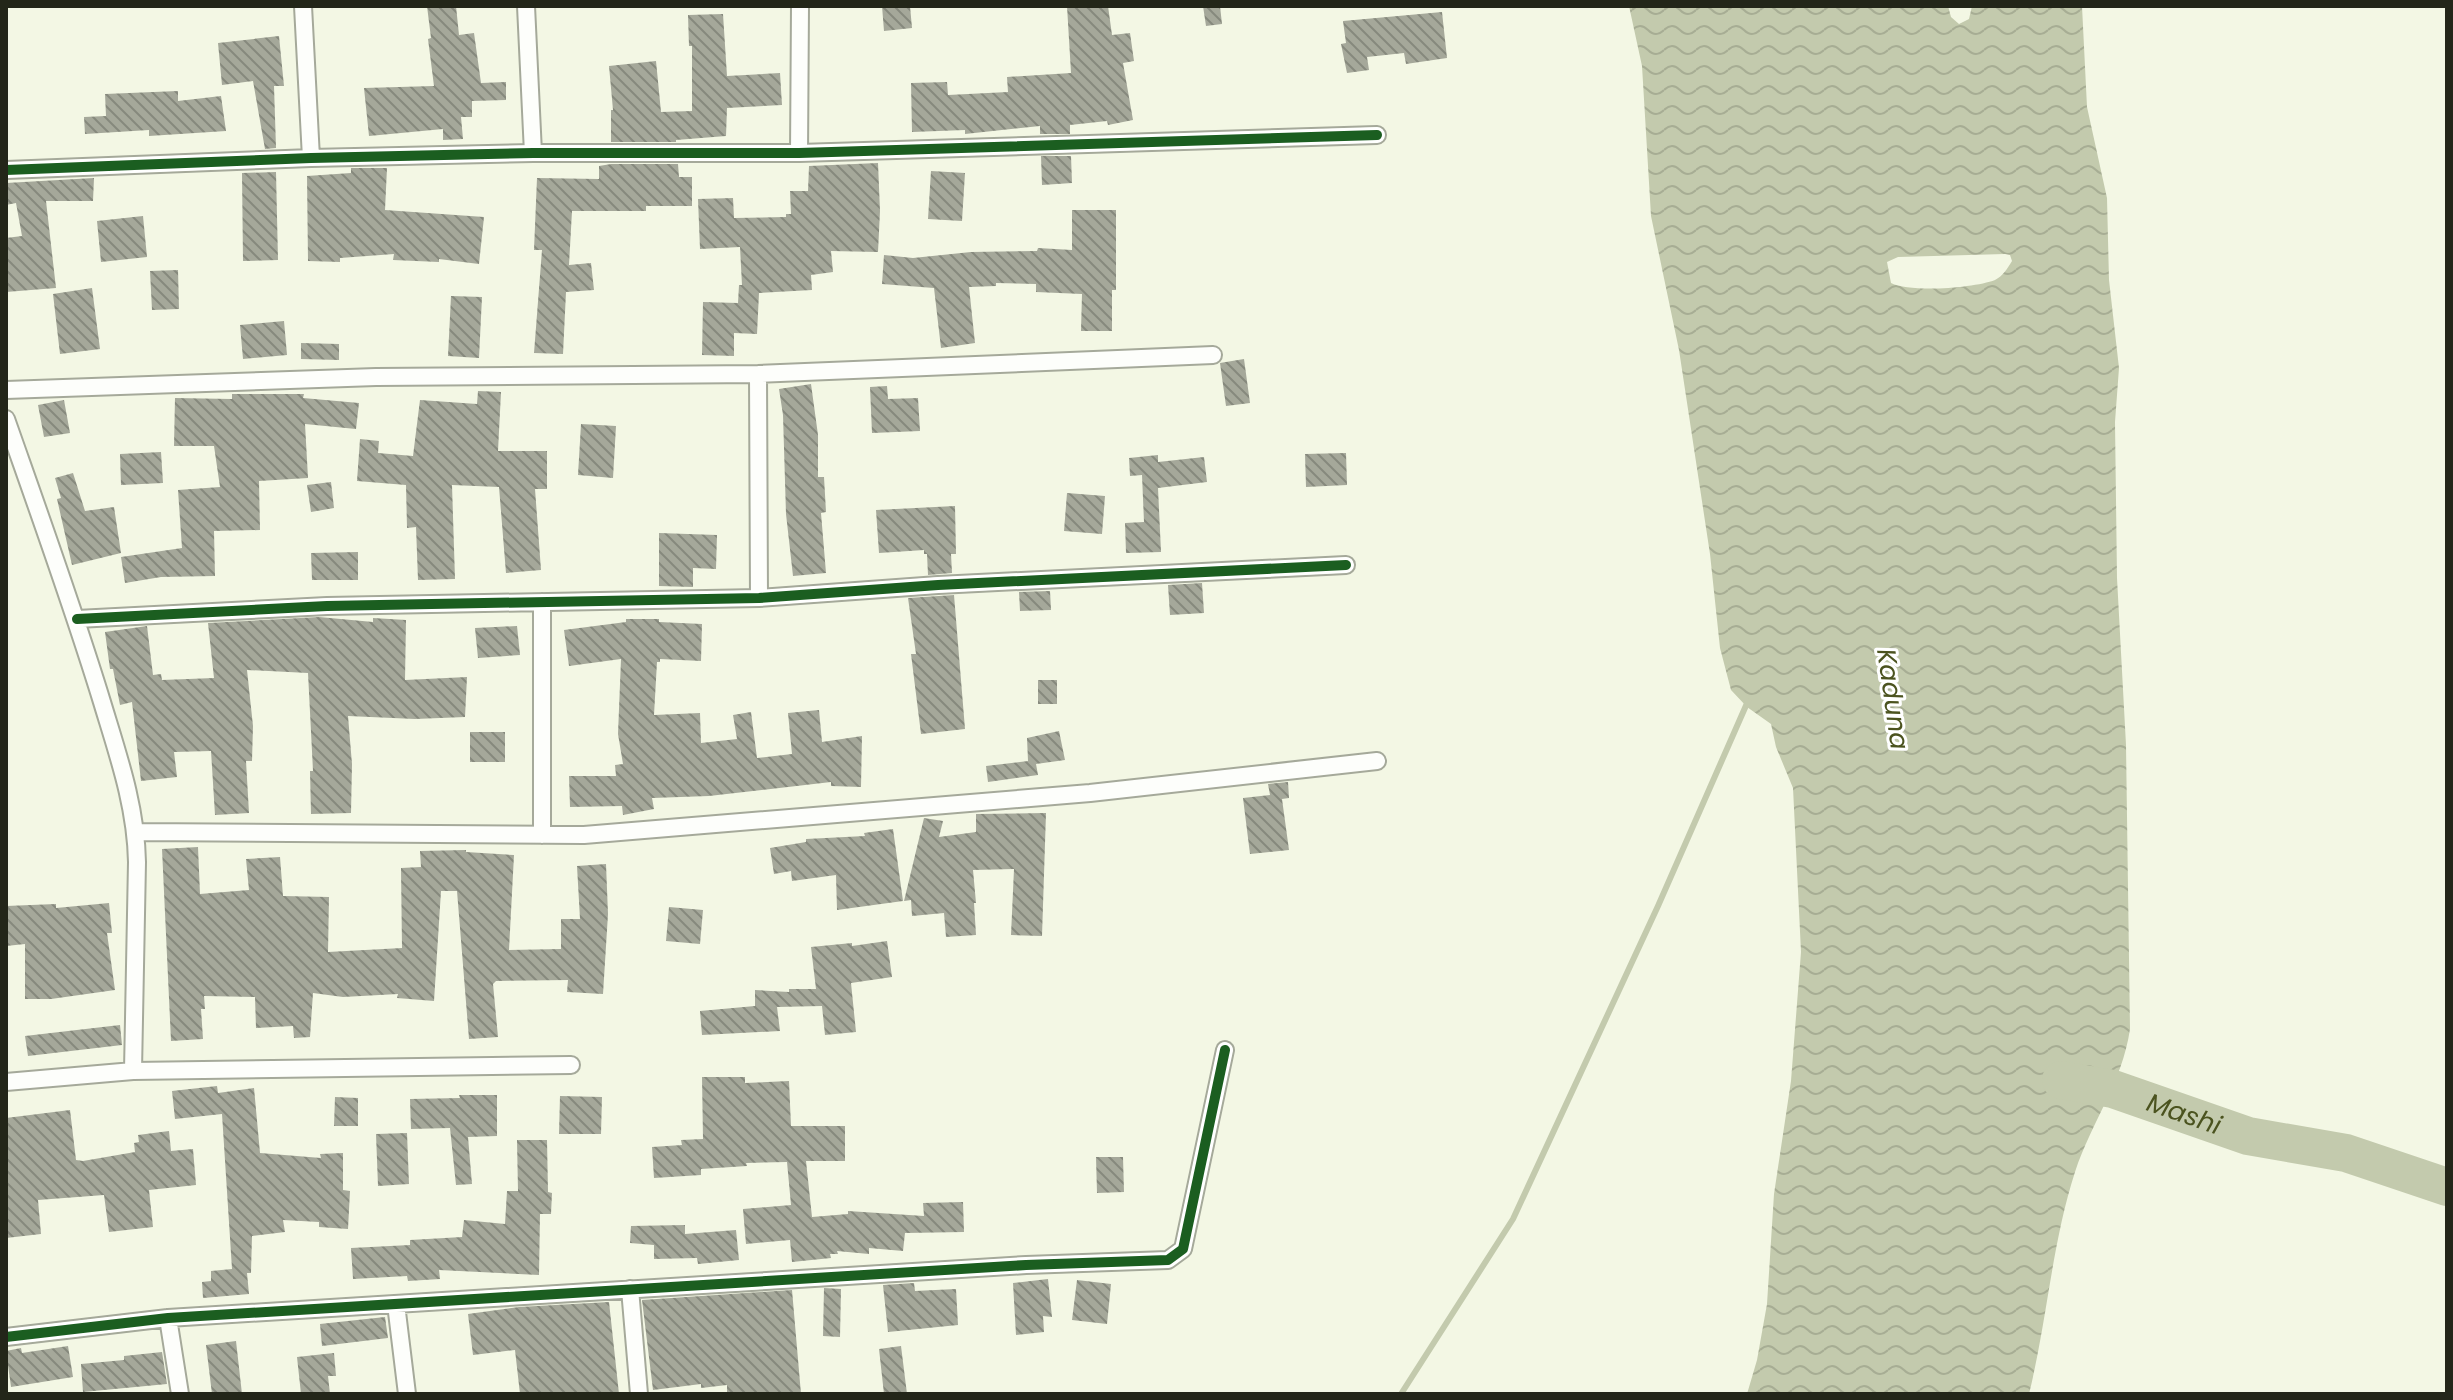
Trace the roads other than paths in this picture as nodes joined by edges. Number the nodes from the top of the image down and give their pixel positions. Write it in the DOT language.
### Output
graph roads {
  1 [pos="303,6"];
  2 [pos="526,6"];
  3 [pos="800,6"];
  4 [pos="1377,135"];
  5 [pos="533,153"];
  6 [pos="799,153"];
  7 [pos="311,158"];
  8 [pos="6,170"];
  9 [pos="1213,355"];
  10 [pos="758,374"];
  11 [pos="6,390"];
  12 [pos="6,419"];
  13 [pos="1346,565"];
  14 [pos="759,598"];
  15 [pos="542,602"];
  16 [pos="77,619"];
  17 [pos="1377,761"];
  18 [pos="136,832"];
  19 [pos="542,835"];
  20 [pos="1225,1050"];
  21 [pos="571,1065"];
  22 [pos="133,1071"];
  23 [pos="6,1082"];
  24 [pos="630,1289"];
  25 [pos="396,1304"];
  26 [pos="168,1318"];
  27 [pos="6,1337"];
  28 [pos="180,1394"];
  29 [pos="407,1394"];
  30 [pos="639,1394"];
  1 -- 7 [label="street"];
  2 -- 5 [label="street"];
  3 -- 6 [label="street"];
  4 -- 6 [label="street"];
  5 -- 6 [label="street"];
  5 -- 7 [label="street"];
  7 -- 8 [label="street"];
  9 -- 10 [label="street"];
  10 -- 11 [label="street"];
  10 -- 14 [label="street"];
  12 -- 16 [label="street"];
  13 -- 14 [label="street"];
  14 -- 15 [label="street"];
  15 -- 16 [label="street"];
  15 -- 19 [label="street"];
  16 -- 18 [label="street"];
  17 -- 19 [label="street"];
  18 -- 19 [label="street"];
  18 -- 22 [label="street"];
  20 -- 24 [label="street"];
  21 -- 22 [label="street"];
  22 -- 23 [label="street"];
  24 -- 25 [label="street"];
  24 -- 30 [label="street"];
  25 -- 26 [label="street"];
  25 -- 29 [label="street"];
  26 -- 27 [label="street"];
  26 -- 28 [label="street"];
}
